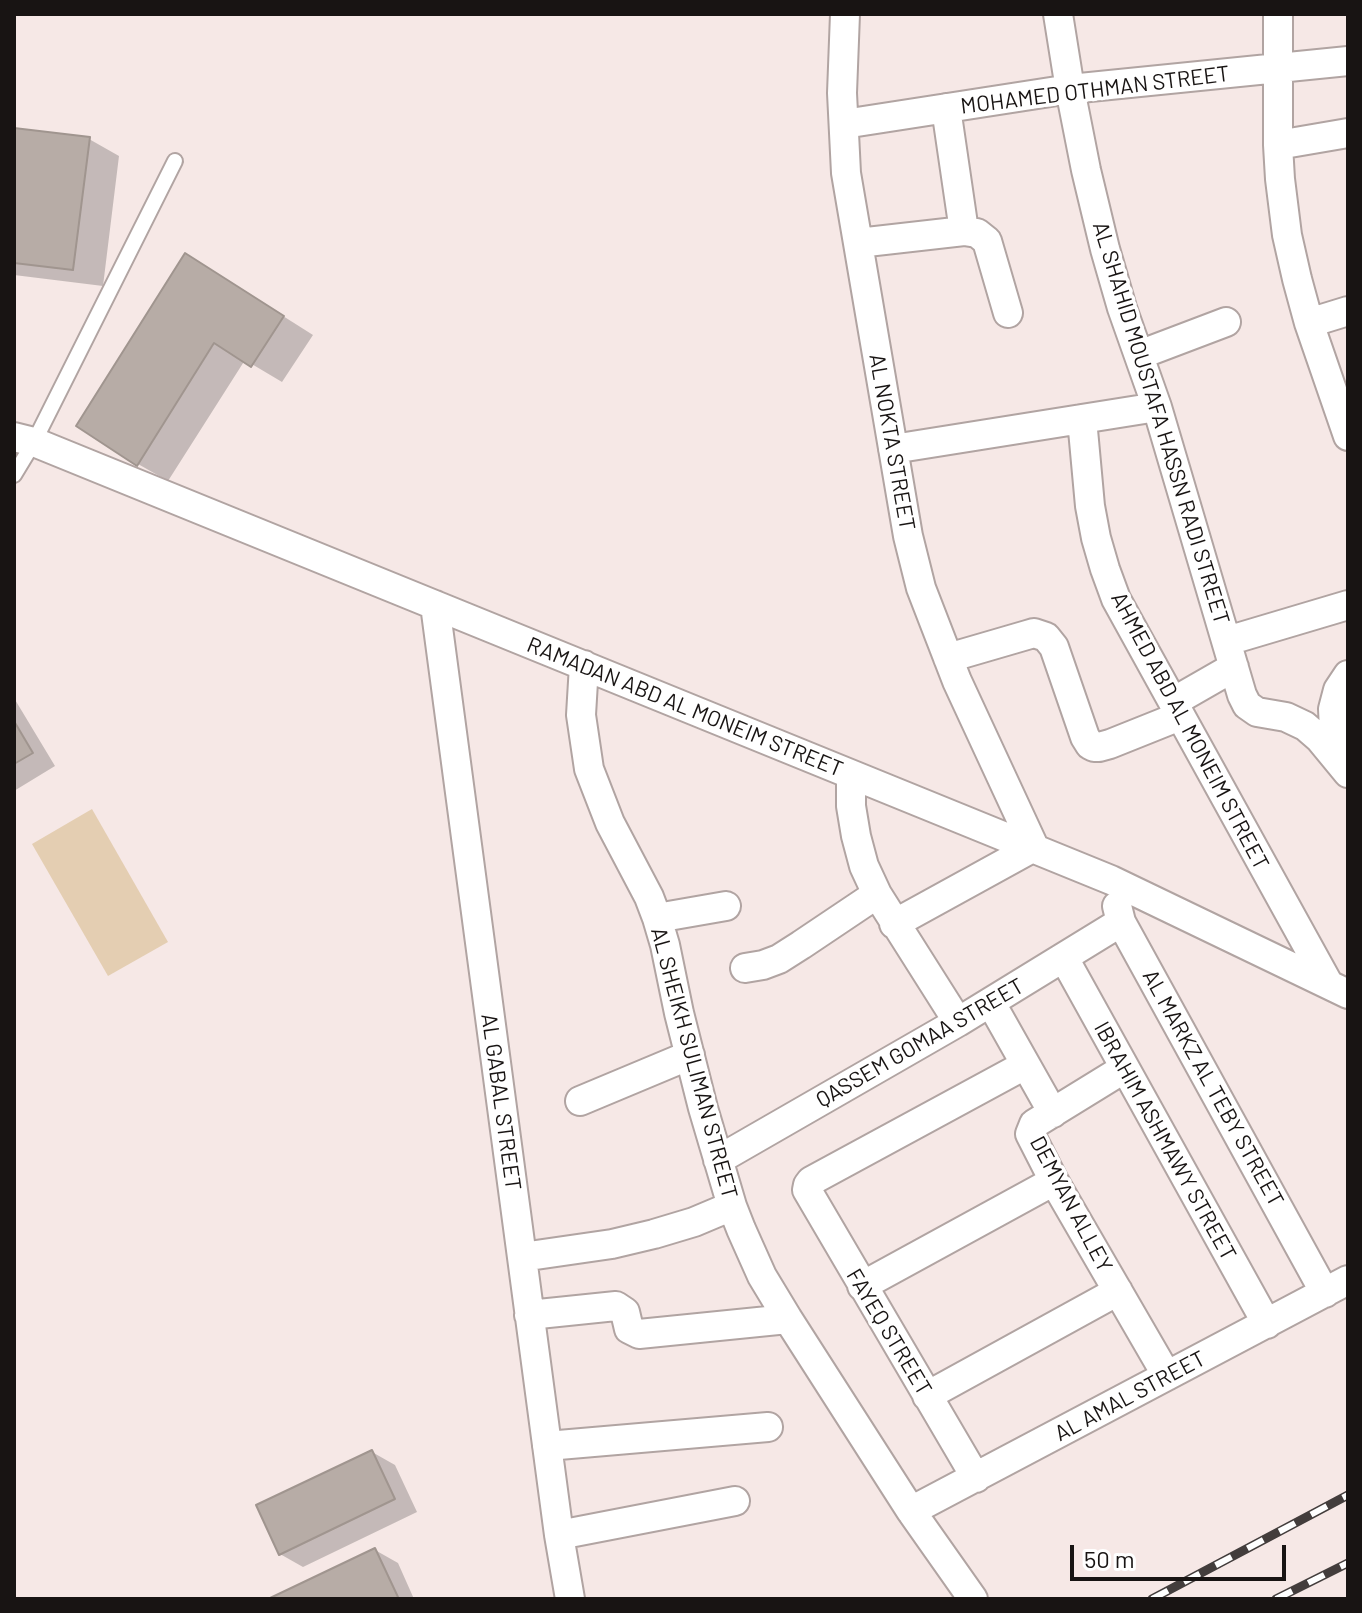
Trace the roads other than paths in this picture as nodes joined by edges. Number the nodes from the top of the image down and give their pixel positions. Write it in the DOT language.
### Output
graph roads {
  1 [pos="845,14"];
  2 [pos="1058,14"];
  3 [pos="1278,14"];
  4 [pos="1348,61"];
  5 [pos="1278,68"];
  6 [pos="1070,89"];
  7 [pos="946,108"];
  8 [pos="844,124"];
  9 [pos="1348,133"];
  10 [pos="1278,145"];
  11 [pos="175,161"];
  12 [pos="964,231"];
  13 [pos="858,243"];
  14 [pos="1348,311"];
  15 [pos="1008,313"];
  16 [pos="1226,322"];
  17 [pos="1309,323"];
  18 [pos="1139,355"];
  19 [pos="1157,407"];
  20 [pos="1082,419"];
  21 [pos="1348,436"];
  22 [pos="24,440"];
  23 [pos="893,449"];
  24 [pos="14,475"];
  25 [pos="435,605"];
  26 [pos="1348,605"];
  27 [pos="1230,654"];
  28 [pos="948,658"];
  29 [pos="584,665"];
  30 [pos="1348,675"];
  31 [pos="1176,709"];
  32 [pos="1348,772"];
  33 [pos="851,775"];
  34 [pos="1034,847"];
  35 [pos="1111,880"];
  36 [pos="877,894"];
  37 [pos="726,906"];
  38 [pos="657,918"];
  39 [pos="1121,922"];
  40 [pos="894,924"];
  41 [pos="1064,958"];
  42 [pos="745,968"];
  43 [pos="1338,989"];
  44 [pos="991,1003"];
  45 [pos="958,1022"];
  46 [pos="690,1055"];
  47 [pos="1025,1065"];
  48 [pos="1125,1068"];
  49 [pos="580,1101"];
  50 [pos="1053,1113"];
  51 [pos="718,1160"];
  52 [pos="1054,1181"];
  53 [pos="732,1206"];
  54 [pos="522,1257"];
  55 [pos="862,1286"];
  56 [pos="1337,1286"];
  57 [pos="1118,1291"];
  58 [pos="529,1315"];
  59 [pos="788,1319"];
  60 [pos="1267,1324"];
  61 [pos="1167,1376"];
  62 [pos="927,1396"];
  63 [pos="768,1427"];
  64 [pos="547,1446"];
  65 [pos="976,1478"];
  66 [pos="735,1501"];
  67 [pos="911,1511"];
  68 [pos="559,1535"];
  69 [pos="570,1599"];
  70 [pos="973,1599"];
  1 -- 8 [label="street, AL NOKTA STREET"];
  2 -- 6 [label="street, AL SHAHID MOUSTAFA HASSN RADI STREET"];
  3 -- 5 [label="street"];
  4 -- 5 [label="street, MOHAMED OTHMAN STREET"];
  5 -- 6 [label="street, MOHAMED OTHMAN STREET"];
  5 -- 10 [label="street"];
  6 -- 7 [label="street, MOHAMED OTHMAN STREET"];
  6 -- 18 [label="street, AL SHAHID MOUSTAFA HASSN RADI STREET"];
  7 -- 8 [label="street, MOHAMED OTHMAN STREET"];
  7 -- 12 [label="street"];
  8 -- 13 [label="street, AL NOKTA STREET"];
  9 -- 10 [label="street"];
  10 -- 17 [label="street"];
  11 -- 22 [label="lane"];
  12 -- 13 [label="street"];
  12 -- 15 [label="street"];
  13 -- 23 [label="street, AL NOKTA STREET"];
  14 -- 17 [label="street"];
  16 -- 18 [label="street"];
  17 -- 21 [label="street"];
  18 -- 19 [label="street, AL SHAHID MOUSTAFA HASSN RADI STREET"];
  19 -- 20 [label="street"];
  19 -- 27 [label="street, AL SHAHID MOUSTAFA HASSN RADI STREET"];
  20 -- 23 [label="street"];
  20 -- 31 [label="street, AHMED ABD AL MONEIM STREET"];
  22 -- 24 [label="lane"];
  22 -- 25 [label="street, RAMADAN ABD AL MONEIM STREET"];
  23 -- 28 [label="street, AL NOKTA STREET"];
  25 -- 29 [label="street, RAMADAN ABD AL MONEIM STREET"];
  25 -- 54 [label="street, AL GABAL STREET"];
  26 -- 27 [label="street"];
  27 -- 31 [label="street"];
  27 -- 32 [label="street, AL SHAHID MOUSTAFA HASSN RADI STREET"];
  28 -- 31 [label="street"];
  28 -- 34 [label="street, AL NOKTA STREET"];
  29 -- 33 [label="street, RAMADAN ABD AL MONEIM STREET"];
  29 -- 38 [label="street, AL SHEIKH SULIMAN STREET"];
  30 -- 32 [label="street"];
  31 -- 43 [label="street, AHMED ABD AL MONEIM STREET"];
  33 -- 34 [label="street, RAMADAN ABD AL MONEIM STREET"];
  33 -- 36 [label="street"];
  34 -- 35 [label="street, RAMADAN ABD AL MONEIM STREET"];
  34 -- 40 [label="street"];
  35 -- 39 [label="street, AL MARKZ AL TEBY STREET"];
  35 -- 43 [label="street, RAMADAN ABD AL MONEIM STREET"];
  36 -- 40 [label="street"];
  36 -- 42 [label="street"];
  37 -- 38 [label="street"];
  38 -- 46 [label="street, AL SHEIKH SULIMAN STREET"];
  39 -- 41 [label="street, QASSEM GOMAA STREET"];
  39 -- 56 [label="street, AL MARKZ AL TEBY STREET"];
  40 -- 45 [label="street"];
  41 -- 44 [label="street, QASSEM GOMAA STREET"];
  41 -- 48 [label="street, IBRAHIM ASHMAWY STREET"];
  44 -- 45 [label="street, QASSEM GOMAA STREET"];
  44 -- 47 [label="street"];
  45 -- 51 [label="street, QASSEM GOMAA STREET"];
  46 -- 49 [label="street"];
  46 -- 51 [label="street, AL SHEIKH SULIMAN STREET"];
  47 -- 50 [label="street"];
  47 -- 55 [label="street, FAYEQ STREET"];
  48 -- 50 [label="street, DEMYAN ALLEY"];
  48 -- 60 [label="street, IBRAHIM ASHMAWY STREET"];
  50 -- 52 [label="street, DEMYAN ALLEY"];
  51 -- 53 [label="street, AL SHEIKH SULIMAN STREET"];
  52 -- 55 [label="street"];
  52 -- 57 [label="street, DEMYAN ALLEY"];
  53 -- 54 [label="street"];
  53 -- 59 [label="street, AL SHEIKH SULIMAN STREET"];
  54 -- 58 [label="street, AL GABAL STREET"];
  55 -- 62 [label="street, FAYEQ STREET"];
  56 -- 60 [label="street, AL AMAL STREET"];
  57 -- 61 [label="street, DEMYAN ALLEY"];
  57 -- 62 [label="street"];
  58 -- 59 [label="street"];
  58 -- 64 [label="street, AL GABAL STREET"];
  59 -- 67 [label="street, AL SHEIKH SULIMAN STREET"];
  60 -- 61 [label="street, AL AMAL STREET"];
  61 -- 65 [label="street, AL AMAL STREET"];
  62 -- 65 [label="street, FAYEQ STREET"];
  63 -- 64 [label="street"];
  64 -- 68 [label="street, AL GABAL STREET"];
  65 -- 67 [label="street, AL AMAL STREET"];
  66 -- 68 [label="street"];
  67 -- 70 [label="street, AL SHEIKH SULIMAN STREET"];
  68 -- 69 [label="street, AL GABAL STREET"];
}
